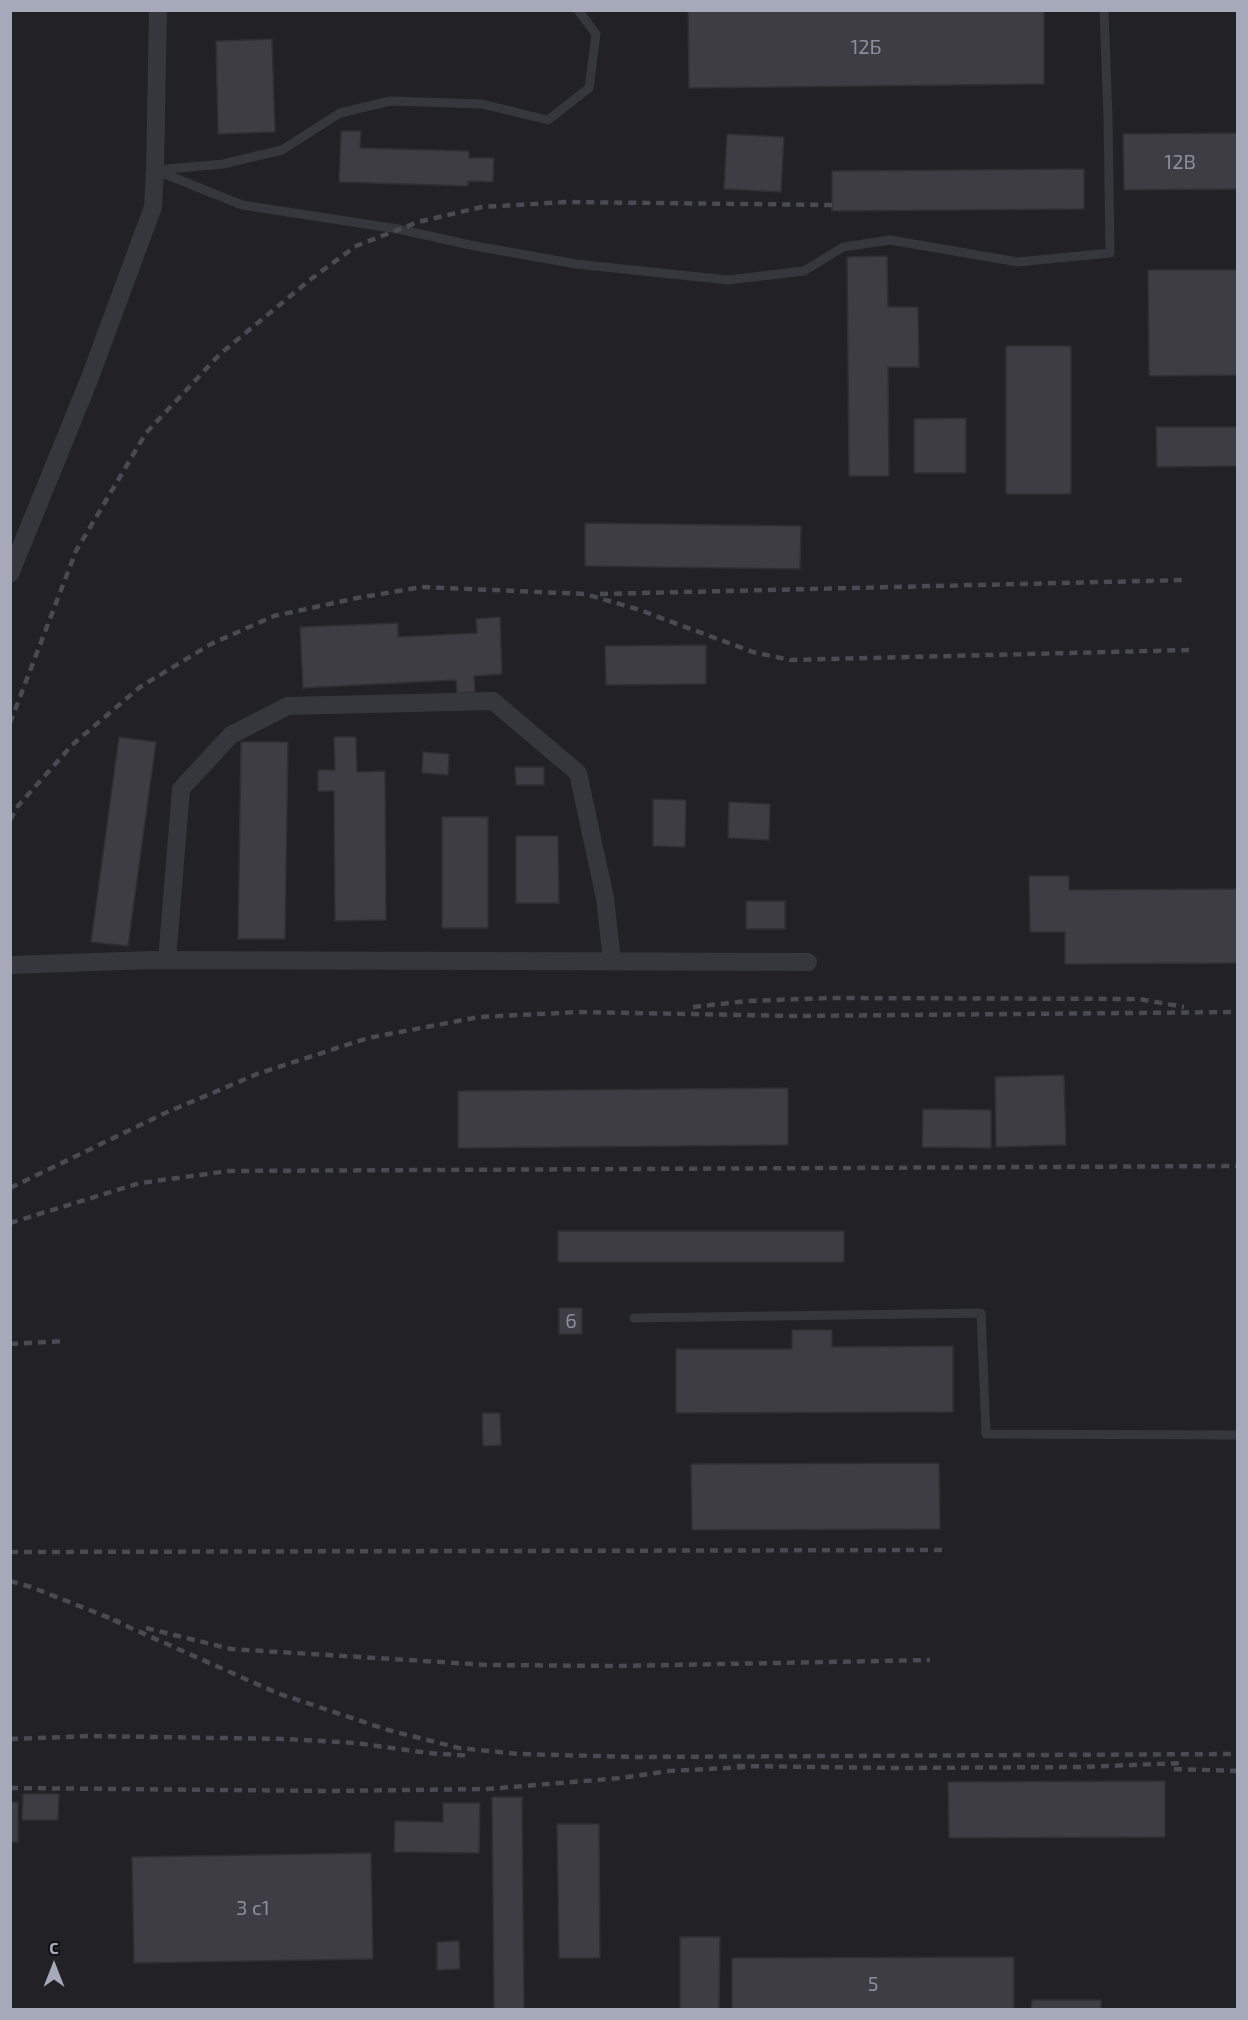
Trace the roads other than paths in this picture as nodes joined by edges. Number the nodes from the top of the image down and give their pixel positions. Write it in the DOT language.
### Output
graph roads {
  1 [pos="158,10"];
  2 [pos="578,10"];
  3 [pos="1104,10"];
  4 [pos="155,170"];
  5 [pos="10,574"];
  6 [pos="167,960"];
  7 [pos="612,961"];
  8 [pos="808,962"];
  9 [pos="10,965"];
  10 [pos="634,1318"];
  11 [pos="1238,1435"];
  1 -- 4 [label="street"];
  2 -- 4 [label="lane"];
  3 -- 4 [label="lane"];
  4 -- 5 [label="street"];
  6 -- 7 [label="street"];
  6 -- 7 [label="street"];
  6 -- 9 [label="street"];
  7 -- 8 [label="street"];
  10 -- 11 [label="lane"];
}
